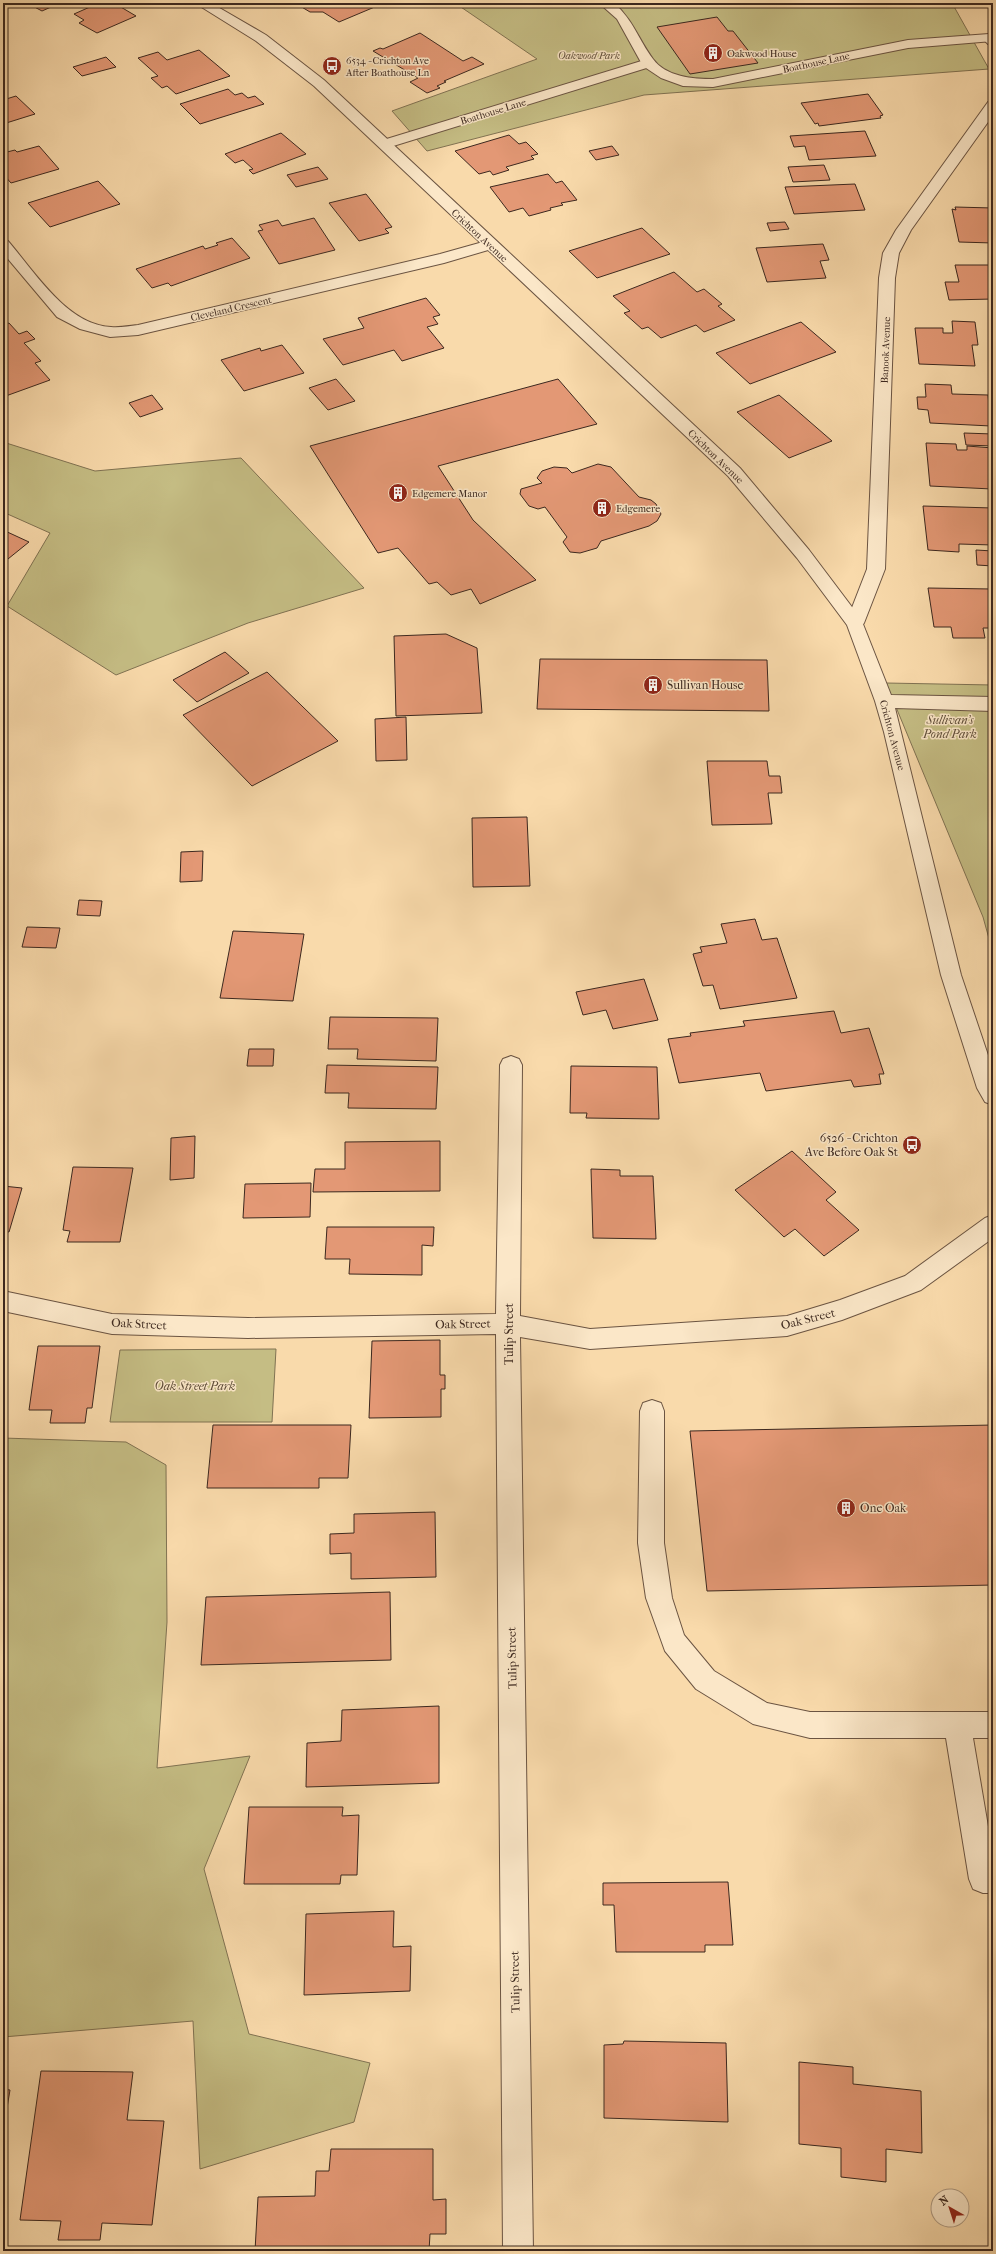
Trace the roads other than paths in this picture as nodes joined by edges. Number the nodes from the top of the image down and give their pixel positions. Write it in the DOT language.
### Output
graph roads {
  1 [pos="202,3"];
  2 [pos="606,3"];
  3 [pos="991,40"];
  4 [pos="648,63"];
  5 [pos="993,105"];
  6 [pos="385,144"];
  7 [pos="3,244"];
  8 [pos="490,245"];
  9 [pos="855,623"];
  10 [pos="884,701"];
  11 [pos="993,704"];
  12 [pos="511,1065"];
  13 [pos="993,1096"];
  14 [pos="993,1226"];
  15 [pos="3,1301"];
  16 [pos="508,1324"];
  17 [pos="652,1411"];
  18 [pos="957,1725"];
  19 [pos="993,1725"];
  20 [pos="993,1879"];
  21 [pos="518,2251"];
  1 -- 6 [label="street, Crichton Avenue"];
  2 -- 4 [label="street, Boathouse Lane"];
  3 -- 4 [label="street, Boathouse Lane"];
  4 -- 6 [label="street, Boathouse Lane"];
  5 -- 9 [label="street, Banook Avenue"];
  6 -- 8 [label="street, Crichton Avenue"];
  7 -- 8 [label="street, Cleveland Crescent"];
  8 -- 9 [label="street, Crichton Avenue"];
  9 -- 10 [label="street, Crichton Avenue"];
  10 -- 11 [label="street"];
  10 -- 13 [label="street, Crichton Avenue"];
  12 -- 16 [label="street, Tulip Street"];
  14 -- 16 [label="street, Oak Street"];
  15 -- 16 [label="street, Oak Street"];
  16 -- 21 [label="street, Tulip Street"];
  17 -- 18 [label="street"];
  18 -- 19 [label="street"];
  18 -- 20 [label="street"];
}
